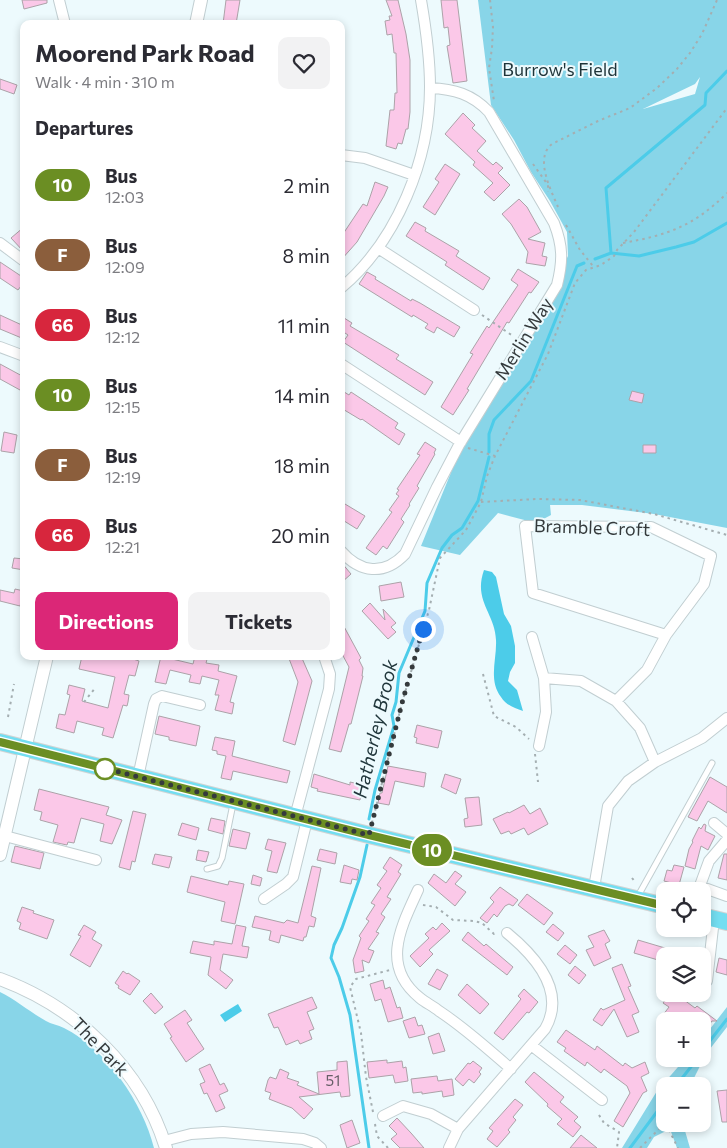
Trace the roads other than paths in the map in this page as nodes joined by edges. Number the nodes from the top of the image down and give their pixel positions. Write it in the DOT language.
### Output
graph roads {
  1 [pos="59,0"];
  2 [pos="201,0"];
  3 [pos="420,0"];
  4 [pos="64,20"];
  5 [pos="197,20"];
  6 [pos="430,88"];
  7 [pos="345,155"];
  8 [pos="414,176"];
  9 [pos="0,243"];
  10 [pos="378,248"];
  11 [pos="20,259"];
  12 [pos="345,284"];
  13 [pos="474,310"];
  14 [pos="0,347"];
  15 [pos="20,354"];
  16 [pos="345,367"];
  17 [pos="460,444"];
  18 [pos="345,556"];
  19 [pos="666,635"];
  20 [pos="532,637"];
  21 [pos="46,660"];
  22 [pos="325,660"];
  23 [pos="544,678"];
  24 [pos="616,701"];
  25 [pos="200,705"];
  26 [pos="727,718"];
  27 [pos="0,742"];
  28 [pos="536,747"];
  29 [pos="26,748"];
  30 [pos="655,762"];
  31 [pos="712,763"];
  32 [pos="138,777"];
  33 [pos="234,801"];
  34 [pos="301,818"];
  35 [pos="714,823"];
  36 [pos="727,834"];
  37 [pos="3,839"];
  38 [pos="727,840"];
  39 [pos="0,856"];
  40 [pos="96,860"];
  41 [pos="207,869"];
  42 [pos="701,882"];
  43 [pos="594,888"];
  44 [pos="418,890"];
  45 [pos="711,892"];
  46 [pos="727,896"];
  47 [pos="264,898"];
  48 [pos="637,898"];
  49 [pos="656,903"];
  50 [pos="715,919"];
  51 [pos="507,933"];
  52 [pos="711,947"];
  53 [pos="0,978"];
  54 [pos="531,1045"];
  55 [pos="511,1069"];
  56 [pos="602,1100"];
  57 [pos="379,1119"];
  58 [pos="458,1129"];
  59 [pos="165,1144"];
  60 [pos="321,1148"];
  61 [pos="449,1148"];
  1 -- 4 [label="street"];
  2 -- 5 [label="street"];
  3 -- 6 [label="street"];
  6 -- 8 [label="street"];
  6 -- 17 [label="street, Merlin Way"];
  7 -- 8 [label="street"];
  8 -- 10 [label="street"];
  9 -- 11 [label="street"];
  10 -- 12 [label="street"];
  10 -- 13 [label="street"];
  14 -- 15 [label="street"];
  16 -- 17 [label="street"];
  17 -- 18 [label="street, Merlin Way"];
  19 -- 19 [label="street, Bramble Croft"];
  19 -- 24 [label="street"];
  20 -- 23 [label="street"];
  21 -- 29 [label="street"];
  22 -- 34 [label="street"];
  23 -- 24 [label="street"];
  23 -- 28 [label="street"];
  24 -- 30 [label="street"];
  25 -- 32 [label="street"];
  26 -- 30 [label="street"];
  27 -- 29 [label="main road"];
  29 -- 32 [label="main road"];
  29 -- 37 [label="street"];
  30 -- 43 [label="street"];
  31 -- 48 [label="lane"];
  32 -- 33 [label="main road"];
  33 -- 34 [label="main road"];
  33 -- 41 [label="lane"];
  34 -- 43 [label="main road"];
  34 -- 47 [label="street"];
  35 -- 36 [label="street"];
  37 -- 39 [label="street"];
  37 -- 40 [label="street"];
  38 -- 42 [label="street"];
  43 -- 48 [label="main road"];
  44 -- 55 [label="street"];
  45 -- 46 [label="street"];
  48 -- 49 [label="main road"];
  50 -- 52 [label="street"];
  51 -- 54 [label="street"];
  53 -- 59 [label="street, The Park"];
  54 -- 55 [label="street"];
  54 -- 56 [label="street"];
  55 -- 58 [label="street"];
  57 -- 58 [label="street"];
  58 -- 61 [label="street"];
  59 -- 60 [label="street"];
}
